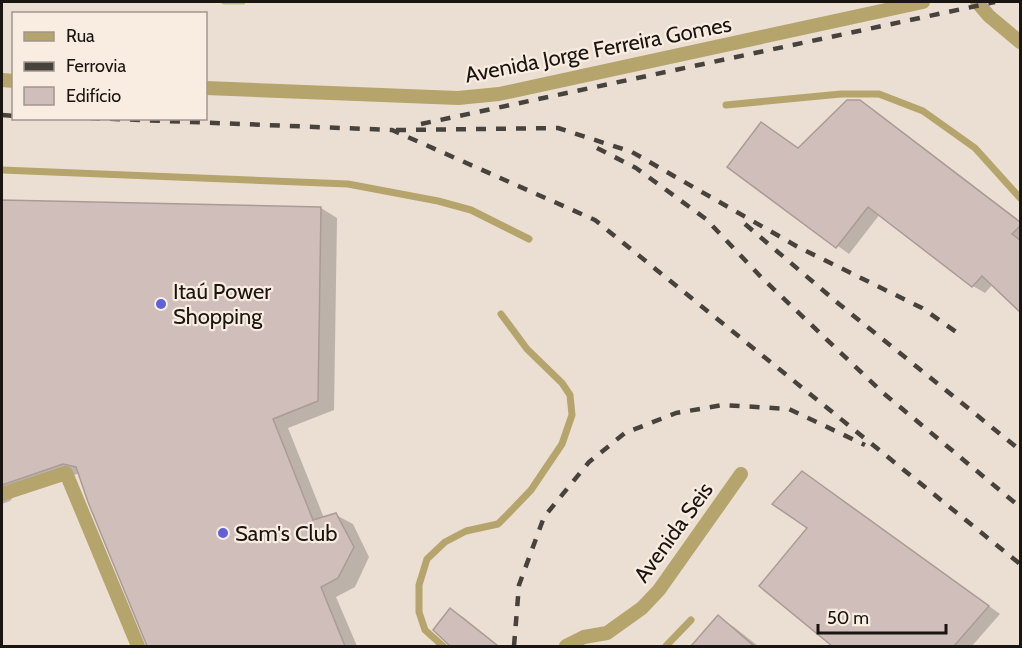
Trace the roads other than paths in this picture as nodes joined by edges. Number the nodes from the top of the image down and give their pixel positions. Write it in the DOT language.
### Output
graph roads {
  1 [pos="923,2"];
  2 [pos="977,2"];
  3 [pos="1020,42"];
  4 [pos="207,88"];
  5 [pos="726,105"];
  6 [pos="2,170"];
  7 [pos="1020,198"];
  8 [pos="529,238"];
  9 [pos="501,314"];
  10 [pos="741,474"];
  11 [pos="2,494"];
  12 [pos="691,620"];
  13 [pos="606,640"];
  14 [pos="138,646"];
  15 [pos="443,646"];
  16 [pos="566,646"];
  17 [pos="666,646"];
  1 -- 4 [label="street, Avenida Jorge Ferreira Gomes"];
  2 -- 3 [label="street"];
  5 -- 7 [label="lane"];
  6 -- 8 [label="lane"];
  9 -- 15 [label="lane"];
  10 -- 13 [label="street, Avenida Seis"];
  11 -- 14 [label="street"];
  12 -- 17 [label="lane"];
  13 -- 16 [label="street, Avenida Seis"];
}
